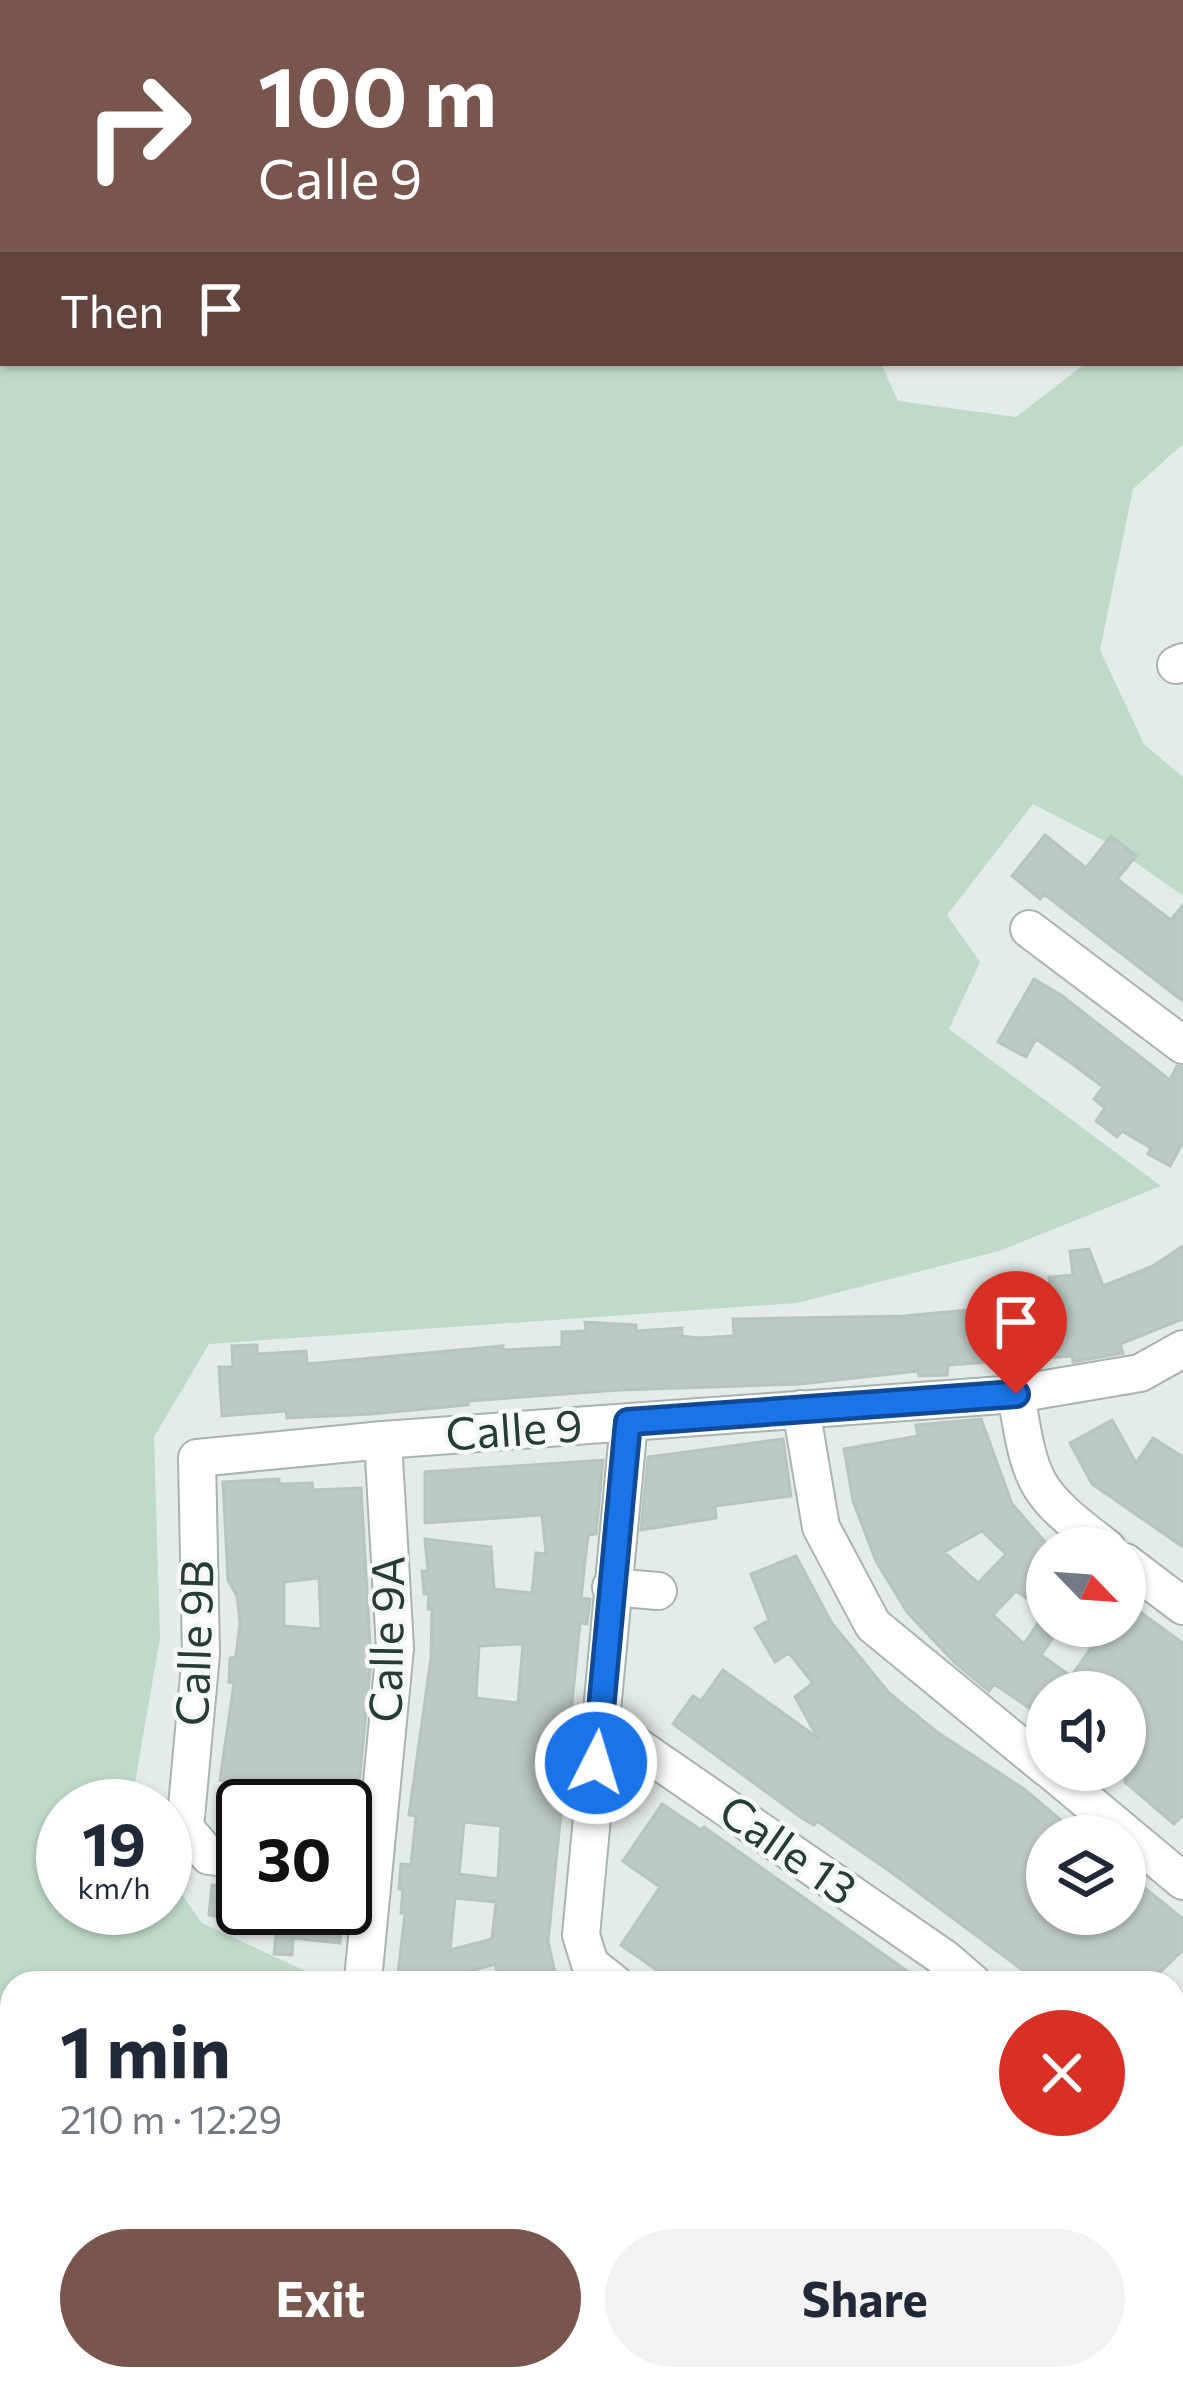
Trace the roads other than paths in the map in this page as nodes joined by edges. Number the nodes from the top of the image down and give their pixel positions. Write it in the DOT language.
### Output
graph roads {
  1 [pos="1029,929"];
  2 [pos="1183,1046"];
  3 [pos="1183,1349"];
  4 [pos="1016,1394"];
  5 [pos="801,1409"];
  6 [pos="628,1422"];
  7 [pos="383,1440"];
  8 [pos="197,1458"];
  9 [pos="1079,1527"];
  10 [pos="1146,1578"];
  11 [pos="611,1587"];
  12 [pos="658,1591"];
  13 [pos="1183,1606"];
  14 [pos="599,1720"];
  15 [pos="1026,1751"];
  16 [pos="1075,1791"];
  17 [pos="372,1793"];
  18 [pos="216,1857"];
  19 [pos="1183,1881"];
  20 [pos="361,1935"];
  21 [pos="363,1971"];
  22 [pos="599,1971"];
  23 [pos="959,1971"];
  1 -- 2 [label="street"];
  3 -- 4 [label="street, Calle 9"];
  4 -- 5 [label="street, Calle 9"];
  4 -- 9 [label="street"];
  5 -- 6 [label="street, Calle 9"];
  5 -- 15 [label="street"];
  6 -- 7 [label="street, Calle 9"];
  6 -- 11 [label="street"];
  7 -- 8 [label="street, Calle 9"];
  7 -- 17 [label="street, Calle 9A"];
  8 -- 18 [label="street, Calle 9B"];
  10 -- 13 [label="street"];
  11 -- 12 [label="street"];
  11 -- 14 [label="street"];
  14 -- 22 [label="street"];
  14 -- 23 [label="street, Calle 13"];
  16 -- 19 [label="street"];
  20 -- 21 [label="street, Calle 9A"];
}
